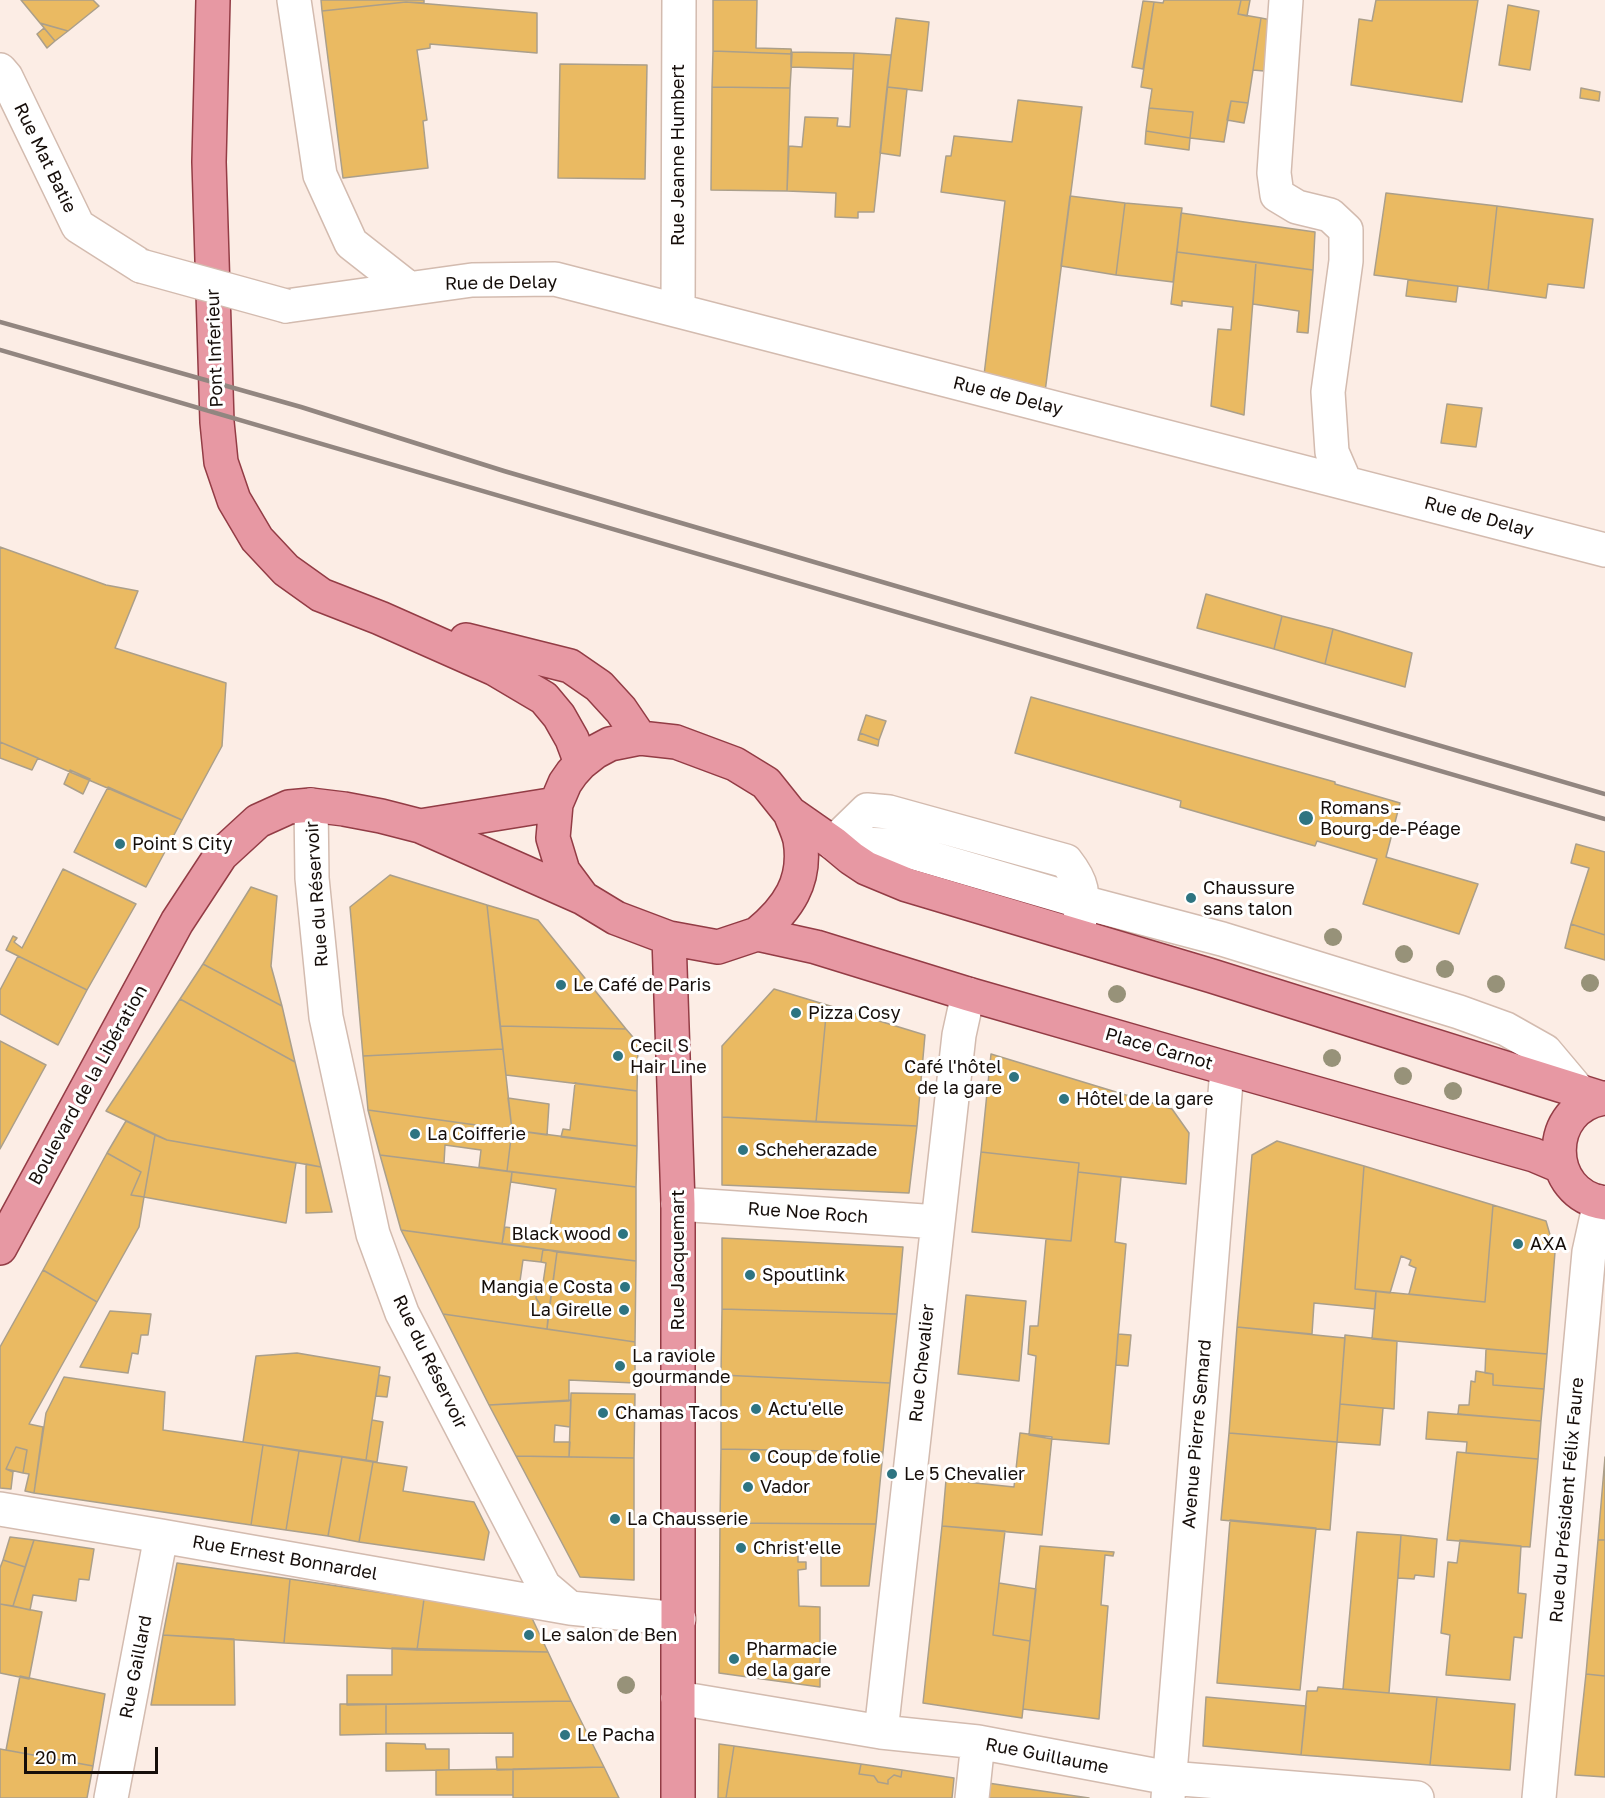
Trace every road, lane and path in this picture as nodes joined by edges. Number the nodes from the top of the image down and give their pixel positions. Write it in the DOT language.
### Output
graph roads {
  1 [pos="213,0"];
  2 [pos="294,0"];
  3 [pos="679,0"];
  4 [pos="1286,0"];
  5 [pos="0,70"];
  6 [pos="407,288"];
  7 [pos="678,310"];
  8 [pos="1345,482"];
  9 [pos="1605,550"];
  10 [pos="380,618"];
  11 [pos="640,738"];
  12 [pos="581,763"];
  13 [pos="556,804"];
  14 [pos="311,805"];
  15 [pos="790,813"];
  16 [pos="420,826"];
  17 [pos="833,843"];
  18 [pos="583,898"];
  19 [pos="1082,902"];
  20 [pos="757,934"];
  21 [pos="1079,936"];
  22 [pos="669,938"];
  23 [pos="968,994"];
  24 [pos="1227,1069"];
  25 [pos="1594,1095"];
  26 [pos="1560,1166"];
  27 [pos="1603,1203"];
  28 [pos="678,1204"];
  29 [pos="938,1222"];
  30 [pos="0,1248"];
  31 [pos="0,1509"];
  32 [pos="161,1536"];
  33 [pos="570,1608"];
  34 [pos="679,1619"];
  35 [pos="678,1698"];
  36 [pos="881,1732"];
  37 [pos="978,1742"];
  38 [pos="1168,1788"];
  39 [pos="1339,1795"];
  40 [pos="111,1798"];
  41 [pos="678,1798"];
  42 [pos="972,1798"];
  43 [pos="1417,1798"];
  44 [pos="1539,1798"];
  1 -- 10 [label="main road, Pont Inferieur"];
  2 -- 6 [label="street"];
  3 -- 7 [label="street, Rue Jeanne Humbert"];
  4 -- 8 [label="street"];
  5 -- 6 [label="street, Rue Mat Batie, bridge"];
  6 -- 7 [label="street, Rue de Delay"];
  7 -- 8 [label="street, Rue de Delay"];
  8 -- 9 [label="street, Rue de Delay"];
  10 -- 11 [label="main road, Pont Inferieur"];
  10 -- 12 [label="main road, Pont Inferieur"];
  11 -- 12 [label="main road, Place Carnot"];
  11 -- 15 [label="main road, Place Carnot"];
  12 -- 13 [label="main road, Place Carnot"];
  13 -- 16 [label="main road"];
  13 -- 18 [label="main road, Place Carnot"];
  14 -- 16 [label="main road, Boulevard de la Libération"];
  14 -- 30 [label="main road, Boulevard de la Libération"];
  14 -- 33 [label="street, Rue du Réservoir"];
  15 -- 17 [label="main road, Place Carnot"];
  15 -- 20 [label="main road, Place Carnot"];
  16 -- 18 [label="main road"];
  17 -- 19 [label="street"];
  17 -- 21 [label="main road, Place Carnot"];
  18 -- 22 [label="main road, Place Carnot"];
  19 -- 21 [label="street"];
  19 -- 25 [label="street"];
  20 -- 22 [label="main road, Place Carnot"];
  20 -- 23 [label="main road, Place Carnot"];
  21 -- 25 [label="main road, Place Carnot"];
  22 -- 28 [label="main road, Rue Jacquemart"];
  23 -- 24 [label="main road, Place Carnot"];
  23 -- 29 [label="street, Rue Chevalier"];
  24 -- 26 [label="main road, Place Carnot"];
  24 -- 38 [label="street, Avenue Pierre Semard"];
  25 -- 26 [label="main road"];
  26 -- 27 [label="main road"];
  27 -- 44 [label="street, Rue du Président Félix Faure"];
  28 -- 29 [label="street, Rue Noe Roch"];
  28 -- 34 [label="main road, Rue Jacquemart"];
  29 -- 36 [label="street, Rue Chevalier"];
  31 -- 32 [label="street, Rue Ernest Bonnardel"];
  32 -- 33 [label="street, Rue Ernest Bonnardel"];
  32 -- 40 [label="street, Rue Gaillard"];
  33 -- 34 [label="street"];
  34 -- 35 [label="main road, Rue Jacquemart"];
  35 -- 36 [label="street, Rue Guillaume"];
  35 -- 41 [label="main road, Rue Jacquemart"];
  36 -- 37 [label="street, Rue Guillaume"];
  37 -- 38 [label="street, Rue Guillaume"];
  37 -- 42 [label="street"];
  38 -- 39 [label="street, Rue Guillaume"];
  39 -- 43 [label="street, Rue Guillaume"];
}
